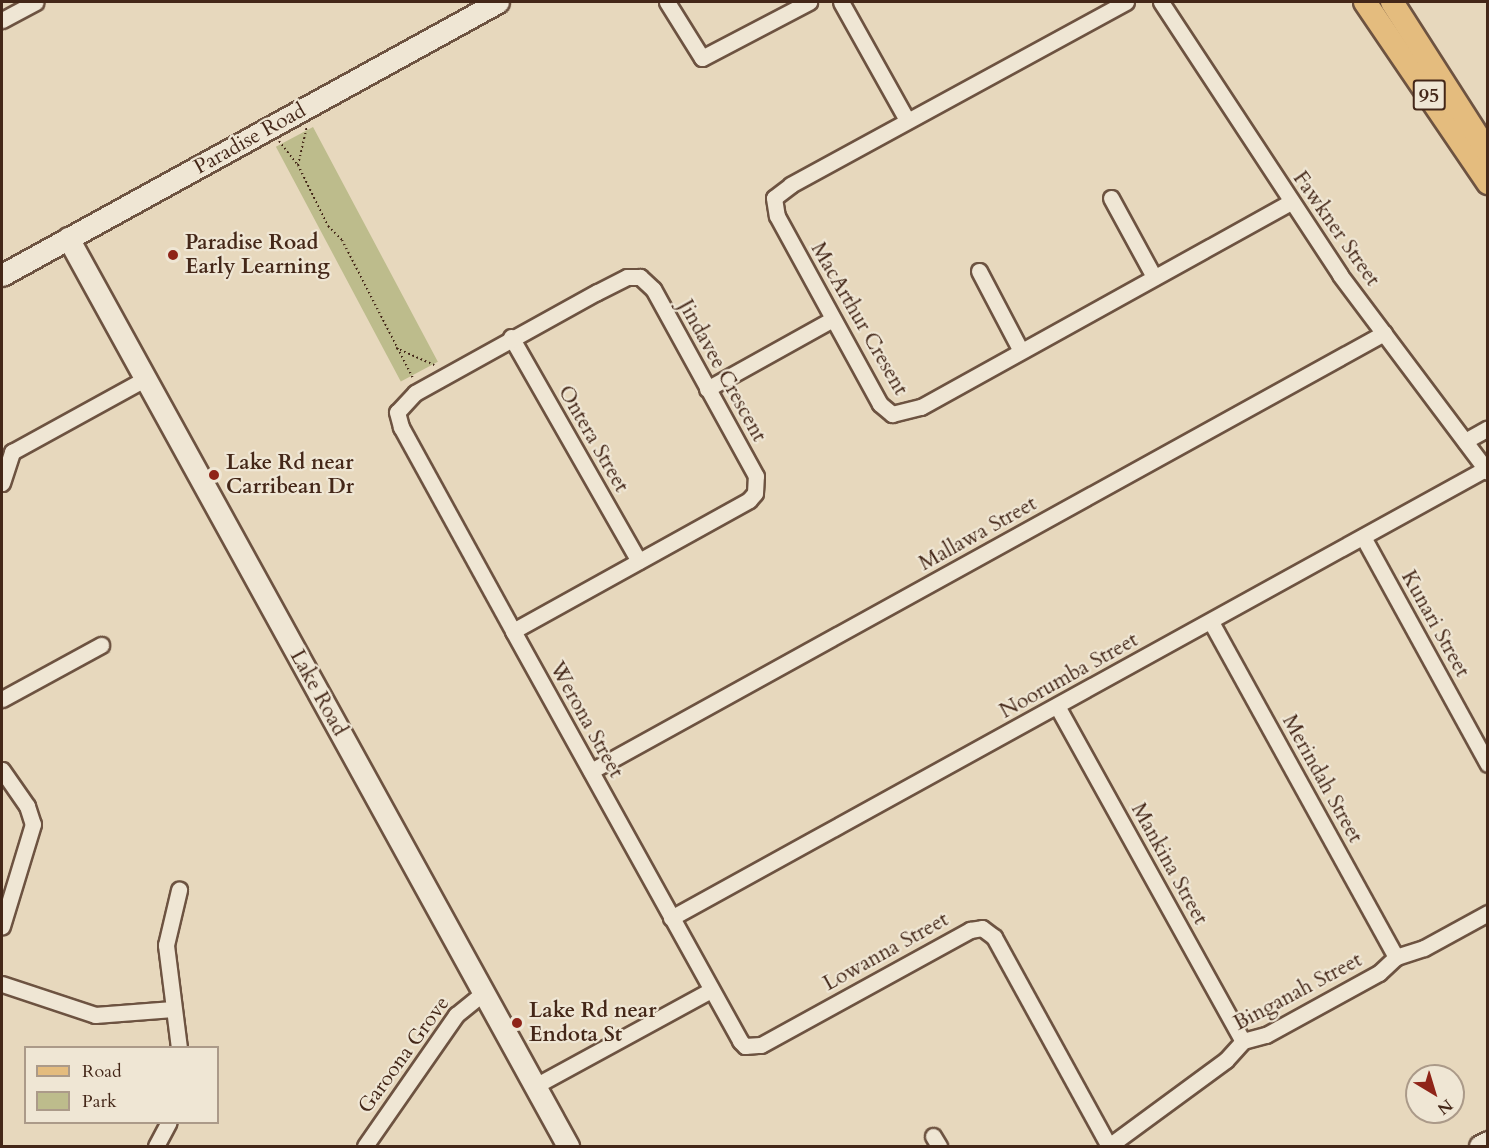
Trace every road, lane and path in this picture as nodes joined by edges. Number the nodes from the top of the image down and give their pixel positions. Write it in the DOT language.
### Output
graph roads {
  1 [pos="36,2"];
  2 [pos="498,2"];
  3 [pos="667,2"];
  4 [pos="809,2"];
  5 [pos="841,2"];
  6 [pos="1126,2"];
  7 [pos="1161,2"];
  8 [pos="1365,2"];
  9 [pos="1392,2"];
  10 [pos="2,20"];
  11 [pos="907,120"];
  12 [pos="307,126"];
  13 [pos="279,141"];
  14 [pos="1485,146"];
  15 [pos="298,165"];
  16 [pos="1488,183"];
  17 [pos="1111,198"];
  18 [pos="1291,202"];
  19 [pos="68,238"];
  20 [pos="980,271"];
  21 [pos="2,275"];
  22 [pos="1154,277"];
  23 [pos="833,319"];
  24 [pos="1384,333"];
  25 [pos="511,337"];
  26 [pos="395,347"];
  27 [pos="1021,351"];
  28 [pos="437,366"];
  29 [pos="145,379"];
  30 [pos="413,379"];
  31 [pos="708,389"];
  32 [pos="397,412"];
  33 [pos="1488,428"];
  34 [pos="1465,441"];
  35 [pos="1486,471"];
  36 [pos="2,483"];
  37 [pos="1364,537"];
  38 [pos="639,561"];
  39 [pos="1211,622"];
  40 [pos="513,632"];
  41 [pos="101,645"];
  42 [pos="2,699"];
  43 [pos="1057,706"];
  44 [pos="1488,764"];
  45 [pos="2,770"];
  46 [pos="591,771"];
  47 [pos="179,890"];
  48 [pos="1488,913"];
  49 [pos="3,918"];
  50 [pos="671,918"];
  51 [pos="1396,957"];
  52 [pos="2,984"];
  53 [pos="711,990"];
  54 [pos="483,993"];
  55 [pos="173,1009"];
  56 [pos="1243,1041"];
  57 [pos="179,1046"];
  58 [pos="745,1046"];
  59 [pos="535,1086"];
  60 [pos="169,1124"];
  61 [pos="1488,1142"];
  62 [pos="156,1146"];
  63 [pos="365,1146"];
  64 [pos="568,1146"];
  65 [pos="1109,1146"];
  66 [pos="1480,1146"];
  1 -- 10 [label="street"];
  2 -- 19 [label="street, Paradise Road"];
  3 -- 4 [label="street"];
  5 -- 11 [label="street"];
  6 -- 11 [label="street, MacArthur Cresent"];
  7 -- 18 [label="street, Fawkner Street"];
  8 -- 16 [label="main road, 95"];
  9 -- 14 [label="main road, 95"];
  11 -- 23 [label="street, MacArthur Cresent"];
  12 -- 15 [label="path"];
  13 -- 15 [label="path"];
  15 -- 26 [label="path"];
  17 -- 22 [label="street"];
  18 -- 22 [label="street, MacArthur Cresent"];
  18 -- 24 [label="street, Fawkner Street"];
  19 -- 21 [label="street, Paradise Road"];
  19 -- 29 [label="street, Lake Road"];
  20 -- 27 [label="street"];
  22 -- 27 [label="street, MacArthur Cresent"];
  23 -- 27 [label="street, MacArthur Cresent"];
  23 -- 31 [label="street"];
  24 -- 34 [label="street, Fawkner Street"];
  24 -- 46 [label="street, Mallawa Street"];
  25 -- 31 [label="street, Jindavee Crescent"];
  25 -- 32 [label="street, Jindavee Crescent"];
  25 -- 38 [label="street, Ontera Street"];
  26 -- 28 [label="path"];
  26 -- 30 [label="path"];
  29 -- 36 [label="street"];
  29 -- 54 [label="street, Lake Road"];
  31 -- 38 [label="street, Jindavee Crescent"];
  32 -- 40 [label="street, Werona Street"];
  33 -- 34 [label="street"];
  34 -- 35 [label="street, Fawkner Street"];
  35 -- 37 [label="street, Noorumba Street"];
  37 -- 39 [label="street, Noorumba Street"];
  37 -- 44 [label="street, Kunari Street"];
  38 -- 40 [label="street, Jindavee Crescent"];
  39 -- 43 [label="street, Noorumba Street"];
  39 -- 51 [label="street, Merindah Street"];
  40 -- 46 [label="street, Werona Street"];
  41 -- 42 [label="street"];
  43 -- 50 [label="street, Noorumba Street"];
  43 -- 56 [label="street, Mankina Street"];
  45 -- 49 [label="street"];
  46 -- 50 [label="street, Werona Street"];
  47 -- 55 [label="street"];
  48 -- 51 [label="street, Binganah Street"];
  50 -- 53 [label="street, Werona Street"];
  51 -- 56 [label="street, Binganah Street"];
  52 -- 55 [label="street"];
  53 -- 58 [label="street, Werona Street"];
  53 -- 59 [label="street"];
  54 -- 59 [label="street, Lake Road"];
  54 -- 63 [label="street, Garoona Grove"];
  55 -- 57 [label="street"];
  56 -- 65 [label="street, Binganah Street"];
  58 -- 65 [label="street, Lowanna Street"];
  59 -- 64 [label="street, Lake Road"];
  60 -- 62 [label="street"];
  61 -- 66 [label="street"];
}
